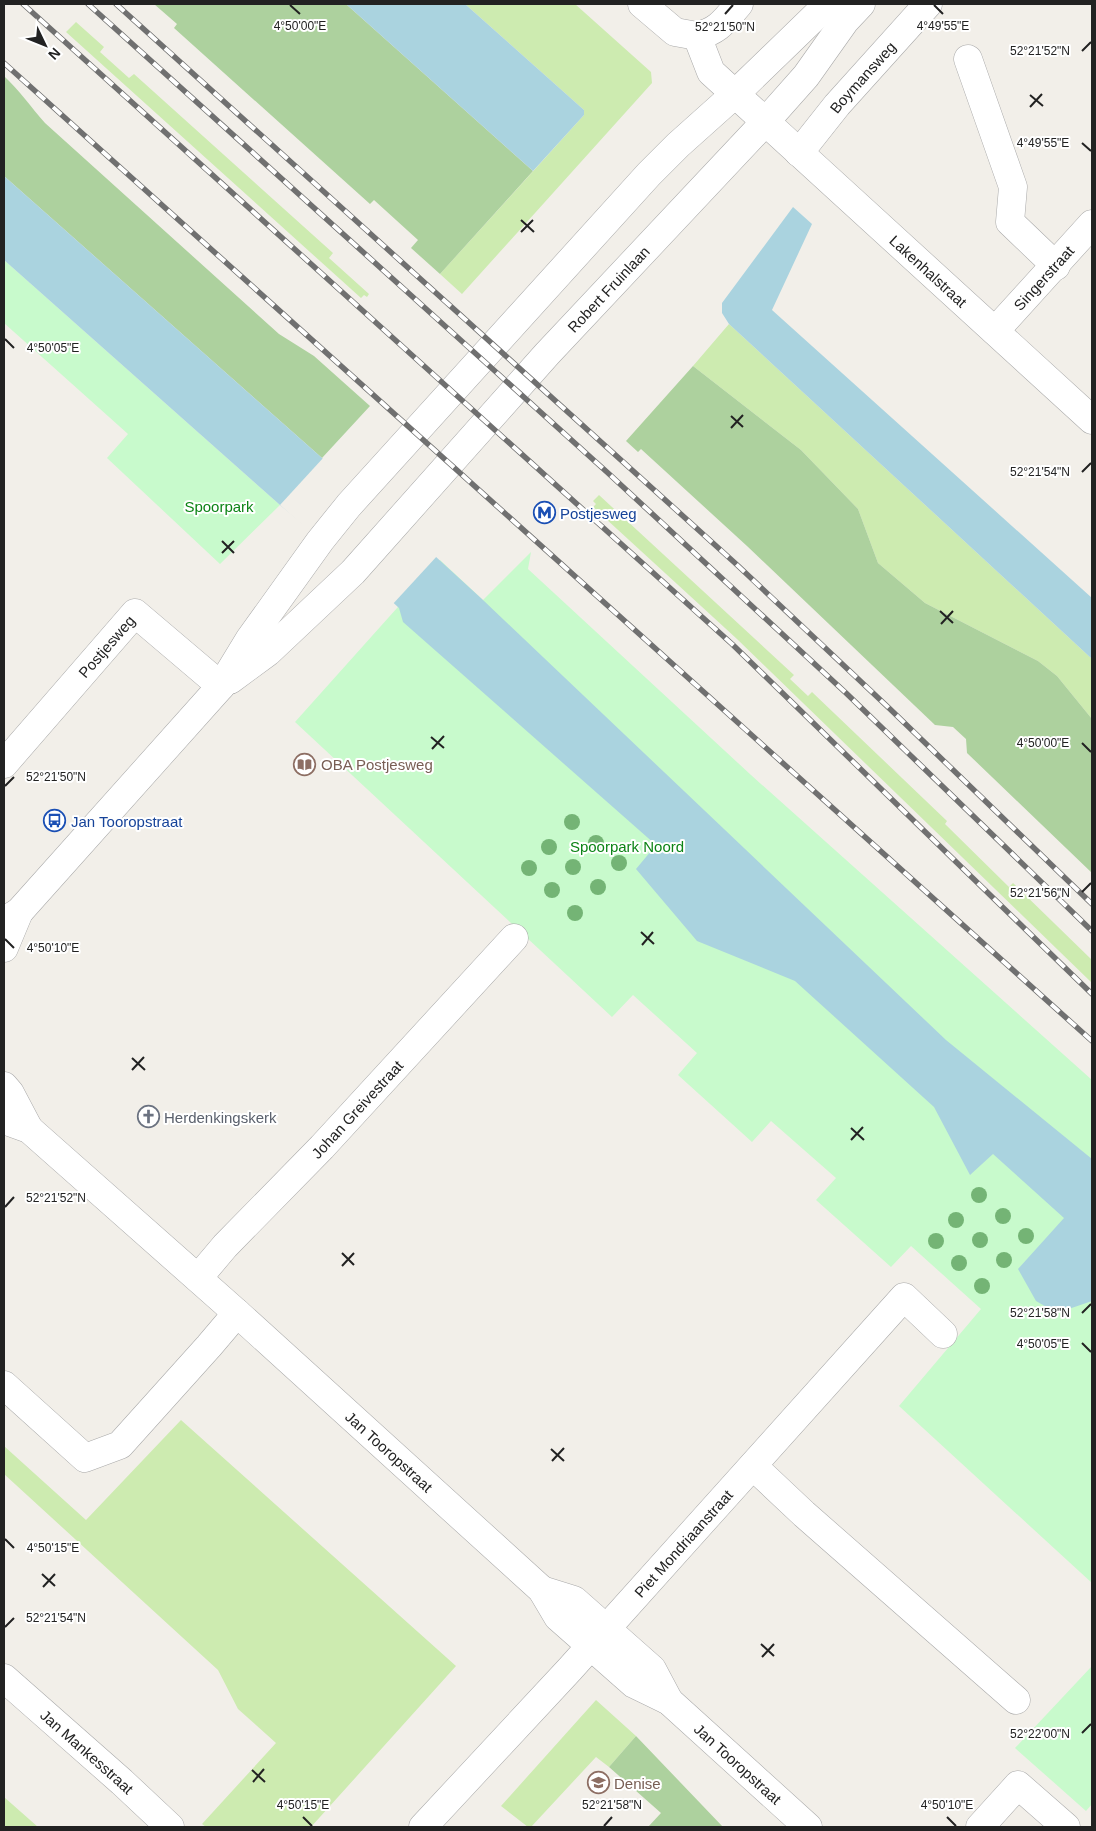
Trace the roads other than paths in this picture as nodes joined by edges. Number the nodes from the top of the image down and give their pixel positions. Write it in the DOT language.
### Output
graph roads {
  1 [pos="642,4"];
  2 [pos="739,4"];
  3 [pos="828,4"];
  4 [pos="861,4"];
  5 [pos="928,4"];
  6 [pos="697,36"];
  7 [pos="968,59"];
  8 [pos="736,94"];
  9 [pos="766,121"];
  10 [pos="799,153"];
  11 [pos="1092,224"];
  12 [pos="1056,266"];
  13 [pos="995,331"];
  14 [pos="1092,420"];
  15 [pos="221,686"];
  16 [pos="4,764"];
  17 [pos="11,916"];
  18 [pos="514,938"];
  19 [pos="4,948"];
  20 [pos="4,1086"];
  21 [pos="4,1120"];
  22 [pos="30,1129"];
  23 [pos="198,1278"];
  24 [pos="237,1313"];
  25 [pos="943,1334"];
  26 [pos="4,1385"];
  27 [pos="753,1466"];
  28 [pos="598,1637"];
  29 [pos="4,1678"];
  30 [pos="1016,1700"];
  31 [pos="170,1827"];
  32 [pos="424,1827"];
  33 [pos="808,1827"];
  34 [pos="980,1827"];
  35 [pos="1066,1827"];
  1 -- 6 [label="street"];
  2 -- 6 [label="street"];
  3 -- 8 [label="street"];
  4 -- 9 [label="street, Robert Fruinlaan"];
  5 -- 10 [label="street, Boymansweg"];
  6 -- 8 [label="street, Lakenhalstraat"];
  7 -- 12 [label="street"];
  8 -- 9 [label="street, Lakenhalstraat"];
  8 -- 15 [label="street"];
  9 -- 10 [label="street, Lakenhalstraat"];
  9 -- 15 [label="street, Robert Fruinlaan"];
  10 -- 13 [label="street, Lakenhalstraat"];
  11 -- 12 [label="street, Singerstraat"];
  12 -- 13 [label="street, Singerstraat"];
  13 -- 14 [label="street, Lakenhalstraat"];
  15 -- 16 [label="street, Postjesweg"];
  15 -- 17 [label="street"];
  17 -- 19 [label="street"];
  18 -- 23 [label="street, Johan Greivestraat"];
  20 -- 22 [label="street, Jan Tooropstraat"];
  21 -- 22 [label="street, Jan Tooropstraat"];
  22 -- 23 [label="street, Jan Tooropstraat"];
  23 -- 24 [label="street, Jan Tooropstraat"];
  24 -- 26 [label="street"];
  24 -- 28 [label="street, Jan Tooropstraat"];
  25 -- 27 [label="street, Piet Mondriaanstraat"];
  27 -- 28 [label="street, Piet Mondriaanstraat"];
  27 -- 30 [label="street"];
  28 -- 32 [label="street, Piet Mondriaanstraat"];
  28 -- 33 [label="street, Jan Tooropstraat"];
  29 -- 31 [label="street, Jan Mankesstraat"];
  34 -- 35 [label="street"];
}
